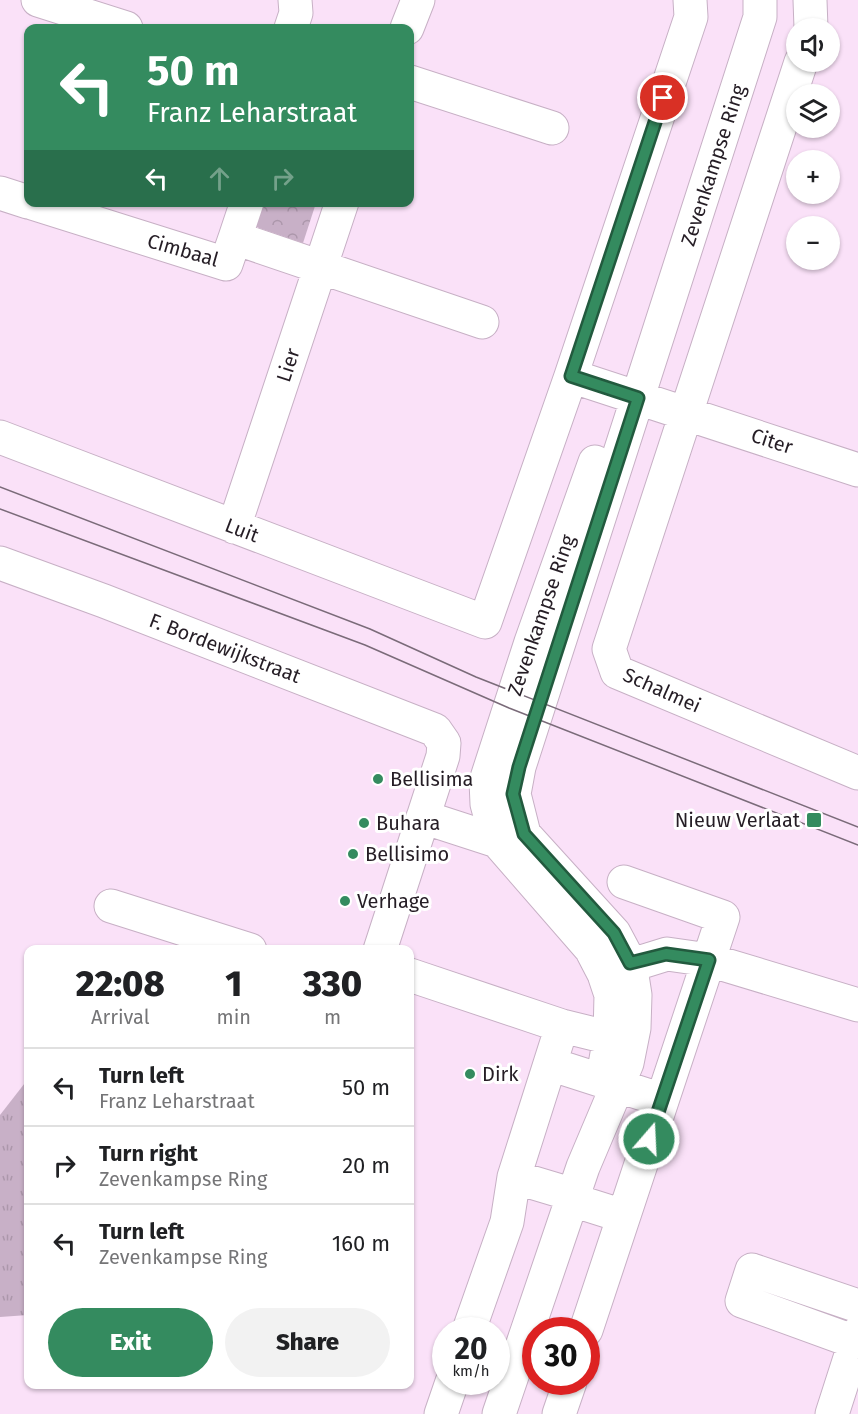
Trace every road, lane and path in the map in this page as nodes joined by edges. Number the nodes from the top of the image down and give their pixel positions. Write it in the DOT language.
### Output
graph roads {
  1 [pos="38,0"];
  2 [pos="295,0"];
  3 [pos="418,0"];
  4 [pos="690,0"];
  5 [pos="740,0"];
  6 [pos="760,0"];
  7 [pos="810,0"];
  8 [pos="811,18"];
  9 [pos="113,24"];
  10 [pos="292,24"];
  11 [pos="409,24"];
  12 [pos="798,72"];
  13 [pos="414,83"];
  14 [pos="552,128"];
  15 [pos="0,194"];
  16 [pos="24,201"];
  17 [pos="45,207"];
  18 [pos="245,207"];
  19 [pos="340,207"];
  20 [pos="235,238"];
  21 [pos="320,269"];
  22 [pos="482,322"];
  23 [pos="571,376"];
  24 [pos="629,395"];
  25 [pos="686,413"];
  26 [pos="0,436"];
  27 [pos="858,470"];
  28 [pos="234,528"];
  29 [pos="0,563"];
  30 [pos="858,773"];
  31 [pos="423,817"];
  32 [pos="497,841"];
  33 [pos="624,882"];
  34 [pos="111,906"];
  35 [pos="234,945"];
  36 [pos="382,945"];
  37 [pos="709,960"];
  38 [pos="617,969"];
  39 [pos="414,976"];
  40 [pos="858,1005"];
  41 [pos="562,1026"];
  42 [pos="621,1039"];
  43 [pos="550,1064"];
  44 [pos="609,1083"];
  45 [pos="662,1100"];
  46 [pos="514,1177"];
  47 [pos="578,1181"];
  48 [pos="623,1216"];
  49 [pos="858,1306"];
  50 [pos="474,1317"];
  51 [pos="590,1317"];
  52 [pos="856,1337"];
  53 [pos="448,1395"];
  54 [pos="566,1395"];
  55 [pos="441,1414"];
  56 [pos="499,1414"];
  57 [pos="559,1414"];
  58 [pos="832,1414"];
  1 -- 9 [label="street"];
  2 -- 10 [label="street"];
  3 -- 11 [label="street"];
  4 -- 23 [label="street"];
  5 -- 24 [label="street, Zevenkampse Ring"];
  6 -- 24 [label="street, Zevenkampse Ring"];
  7 -- 8 [label="street"];
  12 -- 25 [label="street"];
  13 -- 14 [label="street"];
  15 -- 16 [label="street, Cimbaal"];
  17 -- 20 [label="street, Cimbaal"];
  18 -- 20 [label="street"];
  19 -- 21 [label="street, Lier"];
  20 -- 21 [label="street, Cimbaal"];
  21 -- 22 [label="street, Cimbaal"];
  21 -- 28 [label="street, Lier"];
  23 -- 24 [label="street"];
  23 -- 28 [label="street, Luit"];
  24 -- 25 [label="street"];
  24 -- 32 [label="street, Zevenkampse Ring"];
  24 -- 38 [label="street, Zevenkampse Ring"];
  25 -- 27 [label="street, Citer"];
  25 -- 30 [label="street, Schalmei"];
  26 -- 28 [label="street, Luit"];
  29 -- 31 [label="street, F. Bordewijkstraat"];
  31 -- 32 [label="street"];
  31 -- 36 [label="street"];
  32 -- 38 [label="street, Zevenkampse Ring"];
  33 -- 37 [label="street"];
  34 -- 35 [label="street"];
  37 -- 38 [label="street"];
  37 -- 40 [label="street"];
  37 -- 45 [label="street"];
  38 -- 42 [label="street, Zevenkampse Ring"];
  39 -- 41 [label="street"];
  41 -- 42 [label="street"];
  41 -- 43 [label="street"];
  42 -- 44 [label="street, Zevenkampse Ring"];
  43 -- 44 [label="street"];
  43 -- 46 [label="street"];
  44 -- 45 [label="street"];
  44 -- 47 [label="street, Zevenkampse Ring"];
  45 -- 48 [label="street"];
  46 -- 47 [label="street"];
  46 -- 50 [label="street"];
  47 -- 48 [label="street"];
  47 -- 56 [label="street, Zevenkampse Ring"];
  48 -- 51 [label="street"];
  49 -- 52 [label="street"];
  52 -- 58 [label="street"];
  53 -- 55 [label="street"];
  54 -- 57 [label="street"];
}
